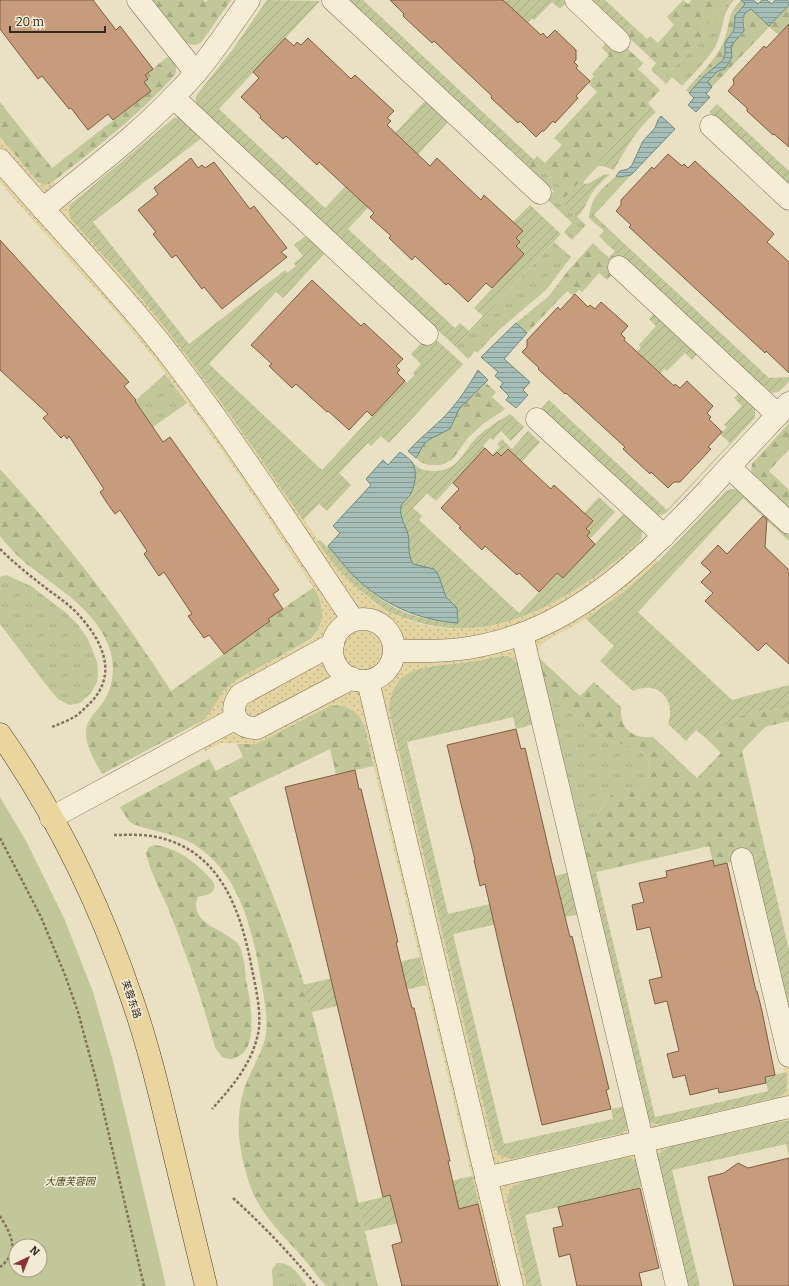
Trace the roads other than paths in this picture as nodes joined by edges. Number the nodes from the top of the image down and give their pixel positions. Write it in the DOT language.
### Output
graph roads {
  1 [pos="138,0"];
  2 [pos="249,0"];
  3 [pos="333,0"];
  4 [pos="576,0"];
  5 [pos="620,40"];
  6 [pos="196,73"];
  7 [pos="173,97"];
  8 [pos="711,126"];
  9 [pos="0,160"];
  10 [pos="540,193"];
  11 [pos="789,199"];
  12 [pos="43,209"];
  13 [pos="619,267"];
  14 [pos="427,334"];
  15 [pos="783,409"];
  16 [pos="537,418"];
  17 [pos="729,467"];
  18 [pos="789,523"];
  19 [pos="664,536"];
  20 [pos="353,620"];
  21 [pos="522,634"];
  22 [pos="333,644"];
  23 [pos="395,651"];
  24 [pos="356,679"];
  25 [pos="236,718"];
  26 [pos="0,734"];
  27 [pos="51,818"];
  28 [pos="742,859"];
  29 [pos="789,1056"];
  30 [pos="789,1107"];
  31 [pos="643,1141"];
  32 [pos="486,1178"];
  33 [pos="206,1286"];
  34 [pos="512,1286"];
  35 [pos="677,1286"];
  1 -- 6 [label="street"];
  2 -- 6 [label="street"];
  3 -- 10 [label="street"];
  4 -- 5 [label="street"];
  6 -- 7 [label="street"];
  7 -- 12 [label="street"];
  7 -- 14 [label="street"];
  8 -- 11 [label="street"];
  9 -- 12 [label="street"];
  12 -- 20 [label="street"];
  13 -- 15 [label="street"];
  15 -- 17 [label="street"];
  16 -- 19 [label="street"];
  17 -- 18 [label="street"];
  17 -- 19 [label="street"];
  19 -- 21 [label="street"];
  20 -- 22 [label="street"];
  20 -- 23 [label="street"];
  21 -- 23 [label="street"];
  21 -- 31 [label="street"];
  22 -- 24 [label="street"];
  22 -- 25 [label="street"];
  23 -- 24 [label="street"];
  24 -- 25 [label="street"];
  24 -- 32 [label="street"];
  25 -- 27 [label="street"];
  26 -- 27 [label="main road, 芙蓉东路"];
  27 -- 33 [label="main road, 芙蓉东路"];
  28 -- 29 [label="street"];
  30 -- 31 [label="street"];
  31 -- 32 [label="street"];
  31 -- 35 [label="street"];
  32 -- 34 [label="street"];
}
